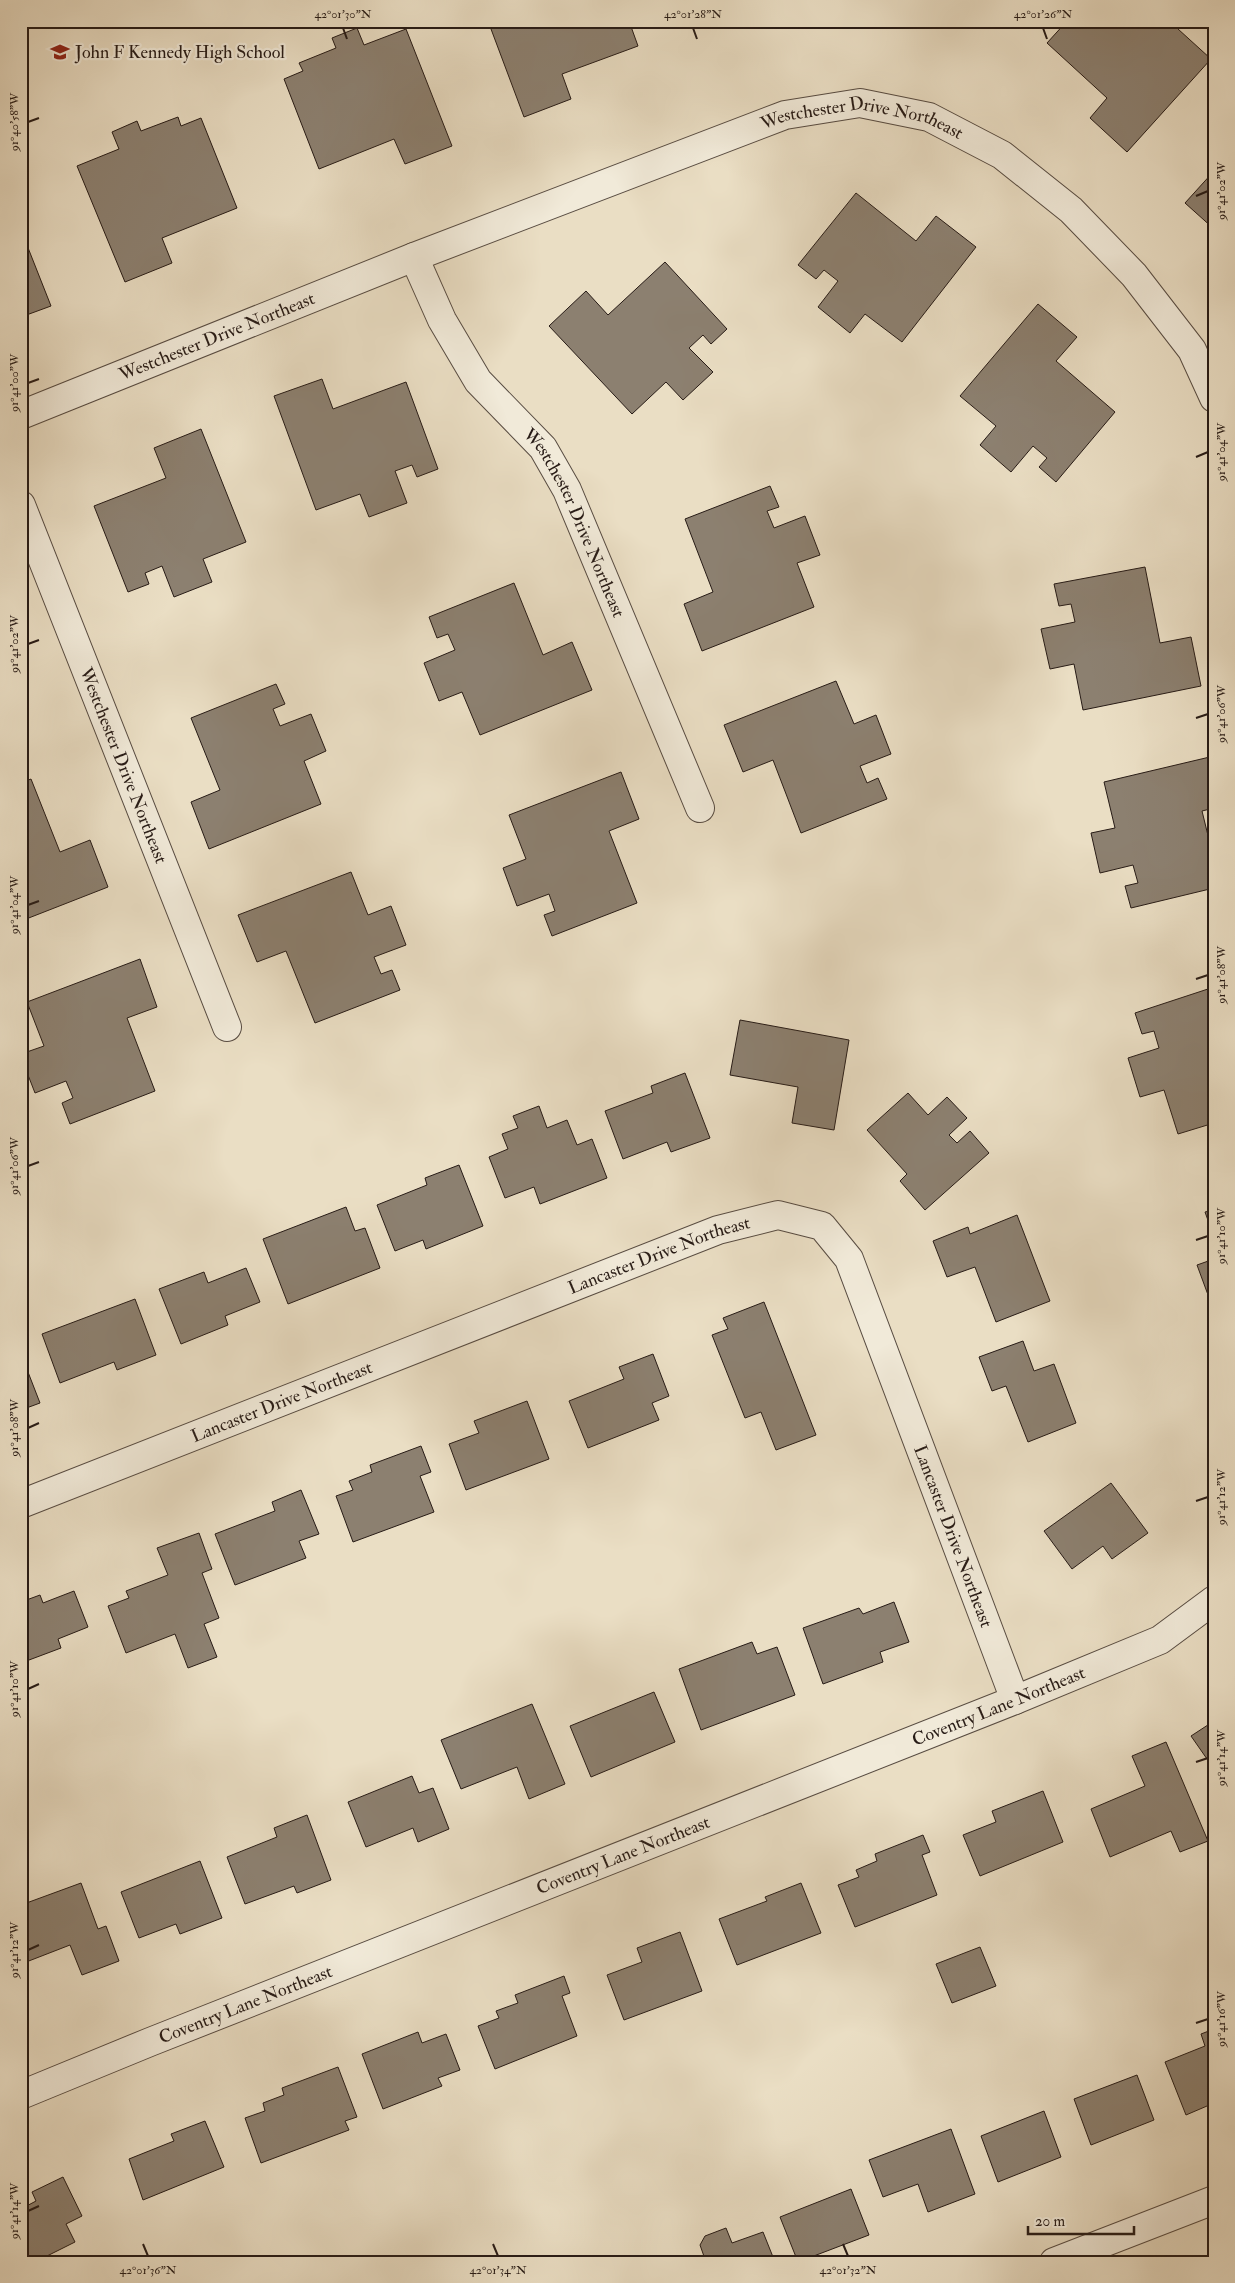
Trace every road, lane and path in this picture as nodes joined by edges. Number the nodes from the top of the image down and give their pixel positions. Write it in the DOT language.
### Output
graph roads {
  1 [pos="414,257"];
  2 [pos="1214,398"];
  3 [pos="21,416"];
  4 [pos="21,505"];
  5 [pos="700,808"];
  6 [pos="227,1027"];
  7 [pos="21,1504"];
  8 [pos="1214,1600"];
  9 [pos="1015,1700"];
  10 [pos="21,2095"];
  11 [pos="1214,2200"];
  12 [pos="1054,2262"];
  1 -- 2 [label="street, Westchester Drive Northeast"];
  1 -- 3 [label="street, Westchester Drive Northeast"];
  1 -- 5 [label="street, Westchester Drive Northeast"];
  4 -- 6 [label="street, Westchester Drive Northeast"];
  7 -- 9 [label="street, Lancaster Drive Northeast"];
  8 -- 9 [label="street, Coventry Lane Northeast"];
  9 -- 10 [label="street, Coventry Lane Northeast"];
  11 -- 12 [label="street"];
}
